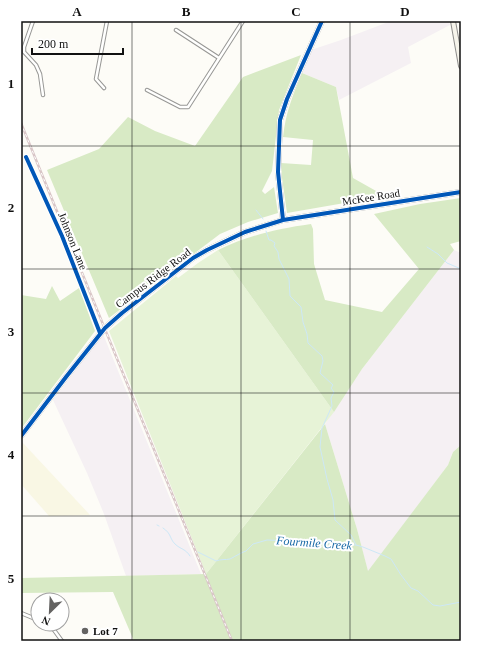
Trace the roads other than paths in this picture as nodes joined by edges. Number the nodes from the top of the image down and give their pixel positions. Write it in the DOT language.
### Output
graph roads {
  1 [pos="33,21"];
  2 [pos="107,21"];
  3 [pos="243,21"];
  4 [pos="322,21"];
  5 [pos="453,21"];
  6 [pos="176,30"];
  7 [pos="460,57"];
  8 [pos="219,58"];
  9 [pos="461,66"];
  10 [pos="104,88"];
  11 [pos="147,90"];
  12 [pos="43,95"];
  13 [pos="26,157"];
  14 [pos="461,192"];
  15 [pos="283,220"];
  16 [pos="100,333"];
  17 [pos="21,436"];
  18 [pos="55,632"];
  19 [pos="62,641"];
  1 -- 12 [label="street"];
  2 -- 10 [label="street"];
  3 -- 8 [label="street"];
  4 -- 15 [label="street"];
  5 -- 7 [label="street"];
  6 -- 8 [label="street"];
  7 -- 9 [label="street"];
  8 -- 11 [label="street"];
  13 -- 16 [label="street, Johnson Lane"];
  14 -- 15 [label="street, McKee Road"];
  15 -- 16 [label="street, Campus Ridge Road"];
  16 -- 17 [label="street, Campus Ridge Road"];
  18 -- 19 [label="street"];
}
